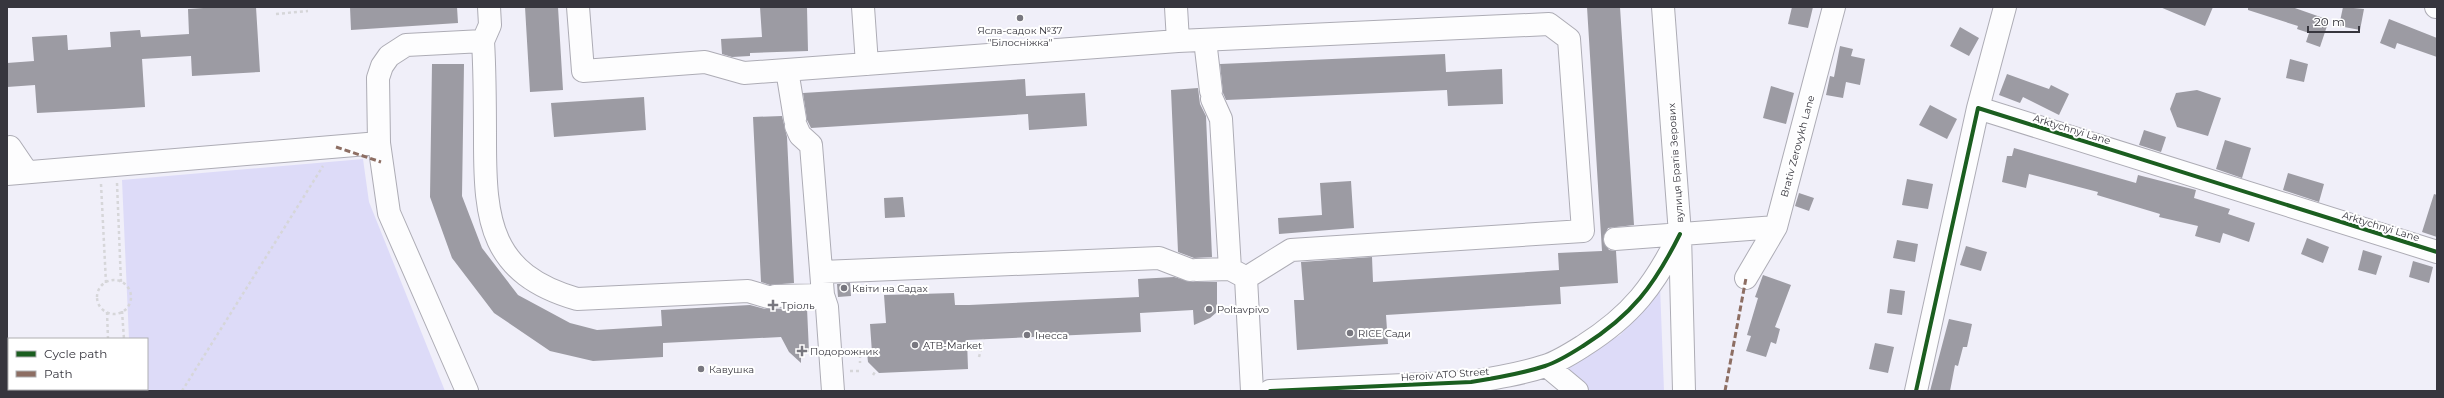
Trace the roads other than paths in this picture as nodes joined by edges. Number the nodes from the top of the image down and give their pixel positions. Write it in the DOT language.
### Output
graph roads {
  1 [pos="489,7"];
  2 [pos="578,7"];
  3 [pos="863,7"];
  4 [pos="1176,7"];
  5 [pos="1663,7"];
  6 [pos="1834,7"];
  7 [pos="2005,7"];
  8 [pos="1205,40"];
  9 [pos="483,41"];
  10 [pos="1178,41"];
  11 [pos="867,64"];
  12 [pos="787,70"];
  13 [pos="1978,108"];
  14 [pos="379,143"];
  15 [pos="10,146"];
  16 [pos="17,173"];
  17 [pos="1776,227"];
  18 [pos="1584,231"];
  19 [pos="1680,234"];
  20 [pos="2437,252"];
  21 [pos="822,272"];
  22 [pos="1238,273"];
  23 [pos="1746,278"];
  24 [pos="823,295"];
  25 [pos="1547,366"];
  26 [pos="1499,384"];
  27 [pos="467,391"];
  28 [pos="833,391"];
  29 [pos="1252,391"];
  30 [pos="1270,391"];
  31 [pos="1577,391"];
  32 [pos="1684,391"];
  33 [pos="1916,391"];
  1 -- 9 [label="street"];
  2 -- 12 [label="street"];
  3 -- 11 [label="street"];
  4 -- 10 [label="street"];
  5 -- 19 [label="street, вулиця Братів Зерових"];
  6 -- 17 [label="street, Brativ Zerovykh Lane"];
  7 -- 13 [label="street"];
  8 -- 10 [label="street"];
  8 -- 18 [label="street"];
  8 -- 22 [label="street"];
  9 -- 14 [label="street"];
  9 -- 24 [label="street"];
  10 -- 11 [label="street"];
  11 -- 12 [label="street"];
  12 -- 21 [label="street"];
  13 -- 20 [label="street, Arktychnyi Lane"];
  13 -- 33 [label="street"];
  14 -- 16 [label="street"];
  14 -- 27 [label="street"];
  15 -- 16 [label="street"];
  17 -- 19 [label="street"];
  17 -- 23 [label="street, Brativ Zerovykh Lane"];
  18 -- 19 [label="street"];
  18 -- 22 [label="street"];
  19 -- 25 [label="street, Heroiv ATO Street"];
  19 -- 32 [label="street, вулиця Братів Зерових"];
  21 -- 22 [label="street"];
  21 -- 24 [label="street"];
  22 -- 29 [label="street"];
  24 -- 28 [label="street"];
  25 -- 26 [label="street, Heroiv ATO Street"];
  25 -- 31 [label="street"];
  26 -- 30 [label="street, Heroiv ATO Street"];
}
